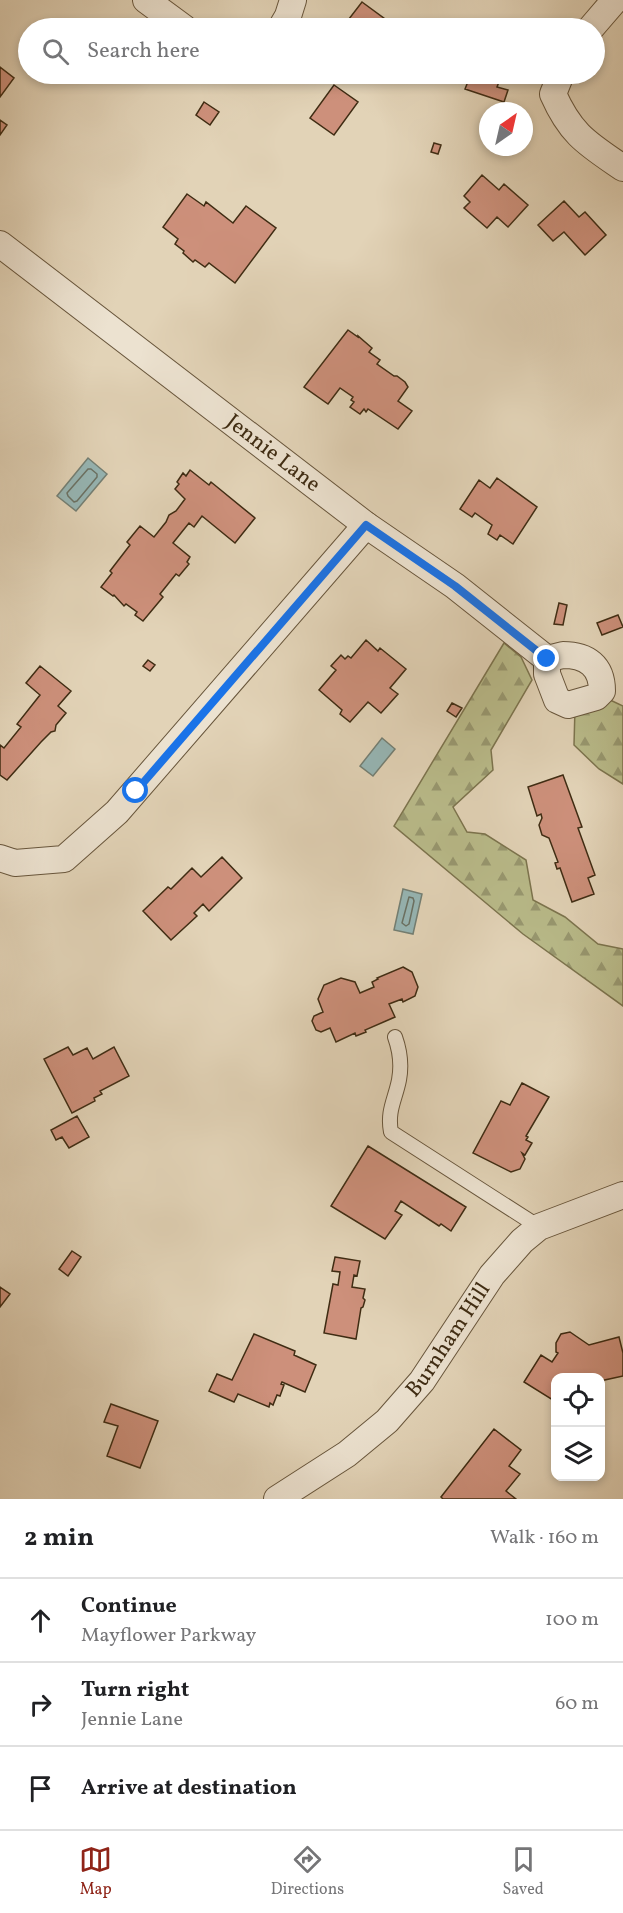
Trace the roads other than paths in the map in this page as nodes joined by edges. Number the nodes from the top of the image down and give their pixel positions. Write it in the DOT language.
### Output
graph roads {
  1 [pos="146,0"];
  2 [pos="293,0"];
  3 [pos="615,0"];
  4 [pos="170,18"];
  5 [pos="287,18"];
  6 [pos="600,18"];
  7 [pos="557,84"];
  8 [pos="623,168"];
  9 [pos="0,244"];
  10 [pos="366,525"];
  11 [pos="547,659"];
  12 [pos="0,858"];
  13 [pos="395,1037"];
  14 [pos="623,1195"];
  15 [pos="539,1227"];
  16 [pos="277,1499"];
  1 -- 4 [label="street"];
  2 -- 5 [label="street"];
  3 -- 6 [label="street"];
  7 -- 8 [label="street"];
  9 -- 10 [label="street, Jennie Lane"];
  10 -- 11 [label="street, Jennie Lane"];
  10 -- 12 [label="street"];
  13 -- 15 [label="lane"];
  14 -- 15 [label="street, Burnham Hill"];
  15 -- 16 [label="street, Burnham Hill"];
}
